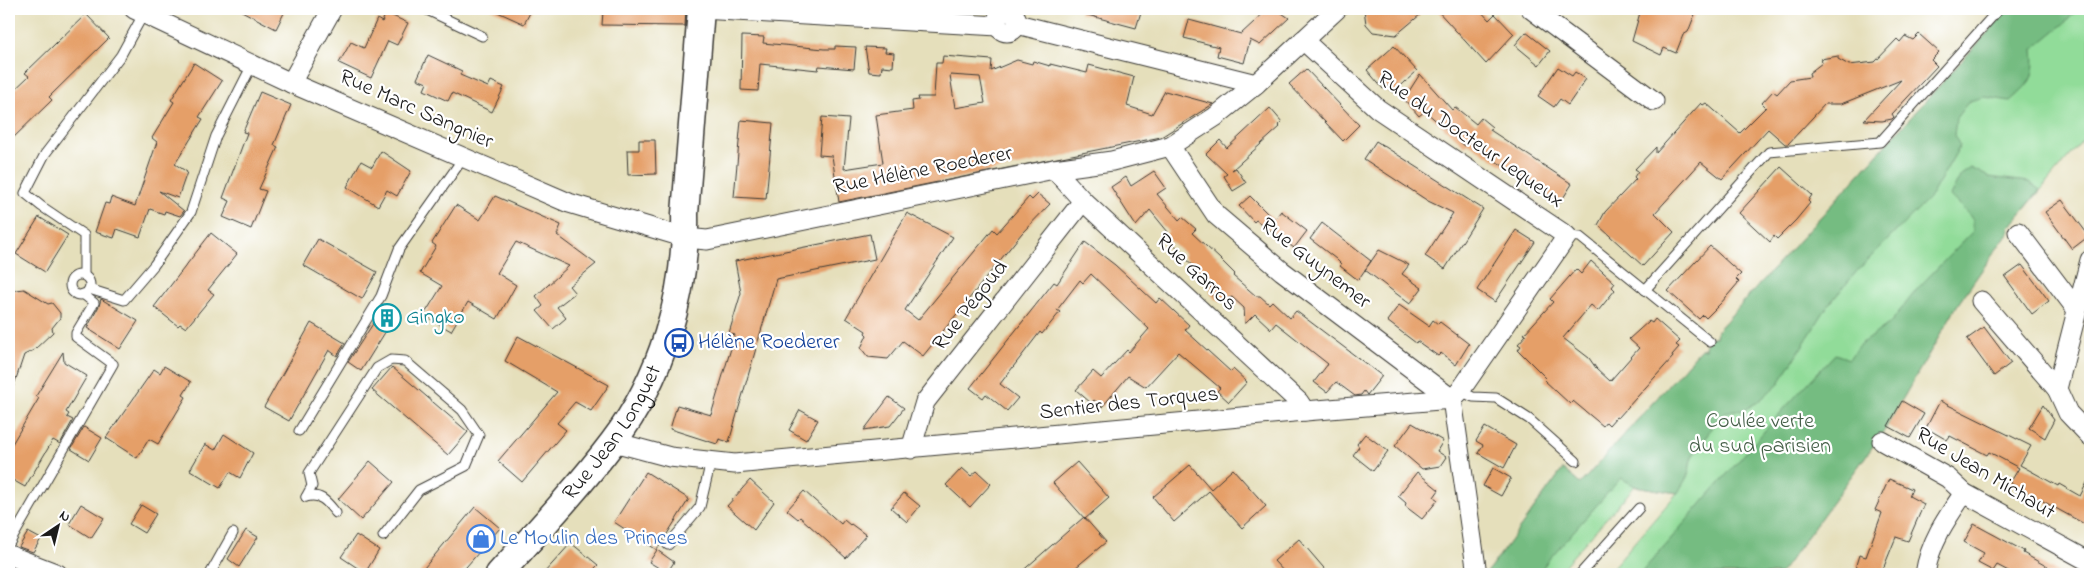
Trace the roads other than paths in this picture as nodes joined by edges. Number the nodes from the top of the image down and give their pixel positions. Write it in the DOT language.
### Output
graph roads {
  1 [pos="332,9"];
  2 [pos="425,9"];
  3 [pos="701,9"];
  4 [pos="1337,9"];
  5 [pos="1531,9"];
  6 [pos="1999,9"];
  7 [pos="148,12"];
  8 [pos="1020,16"];
  9 [pos="482,36"];
  10 [pos="1303,40"];
  11 [pos="252,65"];
  12 [pos="292,83"];
  13 [pos="1256,84"];
  14 [pos="1654,101"];
  15 [pos="1170,146"];
  16 [pos="464,157"];
  17 [pos="1054,170"];
  18 [pos="1083,201"];
  19 [pos="2018,232"];
  20 [pos="1567,236"];
  21 [pos="686,238"];
  22 [pos="2090,260"];
  23 [pos="84,275"];
  24 [pos="1645,290"];
  25 [pos="86,292"];
  26 [pos="1981,301"];
  27 [pos="2077,310"];
  28 [pos="1710,342"];
  29 [pos="2057,389"];
  30 [pos="1456,395"];
  31 [pos="1305,410"];
  32 [pos="300,431"];
  33 [pos="2090,436"];
  34 [pos="1882,441"];
  35 [pos="614,442"];
  36 [pos="911,449"];
  37 [pos="711,461"];
  38 [pos="1576,461"];
  39 [pos="1964,493"];
  40 [pos="1639,508"];
  41 [pos="336,513"];
  42 [pos="233,533"];
  43 [pos="383,536"];
  44 [pos="9,544"];
  45 [pos="668,545"];
  46 [pos="9,554"];
  47 [pos="2090,562"];
  48 [pos="58,574"];
  49 [pos="210,574"];
  50 [pos="499,574"];
  51 [pos="1477,574"];
  52 [pos="1580,574"];
  53 [pos="1925,574"];
  1 -- 12 [label="street"];
  2 -- 9 [label="lane"];
  3 -- 8 [label="street"];
  3 -- 21 [label="street, Rue Jean Longuet"];
  4 -- 10 [label="street, Rue Hélène Roederer"];
  5 -- 14 [label="street"];
  6 -- 24 [label="lane"];
  7 -- 11 [label="street, Rue Marc Sangnier"];
  7 -- 23 [label="lane"];
  8 -- 13 [label="street"];
  10 -- 13 [label="street, Rue Hélène Roederer"];
  10 -- 20 [label="street, Rue du Docteur Lequeux"];
  11 -- 12 [label="street, Rue Marc Sangnier"];
  11 -- 25 [label="lane"];
  12 -- 16 [label="street, Rue Marc Sangnier"];
  13 -- 15 [label="street, Rue Hélène Roederer"];
  15 -- 17 [label="street, Rue Hélène Roederer"];
  15 -- 30 [label="street, Rue Guynemer"];
  16 -- 21 [label="street, Rue Marc Sangnier"];
  16 -- 32 [label="lane"];
  17 -- 18 [label="street, Rue Garros"];
  17 -- 21 [label="street, Rue Hélène Roederer"];
  18 -- 31 [label="street, Rue Garros"];
  18 -- 36 [label="street, Rue Pégoud"];
  19 -- 27 [label="street"];
  20 -- 24 [label="lane"];
  20 -- 30 [label="street"];
  21 -- 35 [label="street, Rue Jean Longuet"];
  22 -- 27 [label="street"];
  23 -- 25 [label="lane"];
  23 -- 25 [label="lane"];
  24 -- 28 [label="lane"];
  25 -- 44 [label="lane"];
  26 -- 29 [label="street"];
  27 -- 29 [label="street"];
  29 -- 33 [label="street"];
  30 -- 31 [label="street, Sentier des Torques"];
  30 -- 38 [label="lane"];
  30 -- 51 [label="street"];
  31 -- 36 [label="street, Sentier des Torques"];
  34 -- 39 [label="street, Rue Jean Michaut"];
  35 -- 37 [label="street, Sentier des Torques"];
  35 -- 50 [label="street, Rue Jean Longuet"];
  36 -- 37 [label="street, Sentier des Torques"];
  37 -- 45 [label="lane"];
  39 -- 47 [label="street, Rue Jean Michaut"];
  39 -- 53 [label="street"];
  40 -- 52 [label="lane"];
  41 -- 43 [label="lane"];
  42 -- 49 [label="lane"];
  46 -- 48 [label="street"];
}
